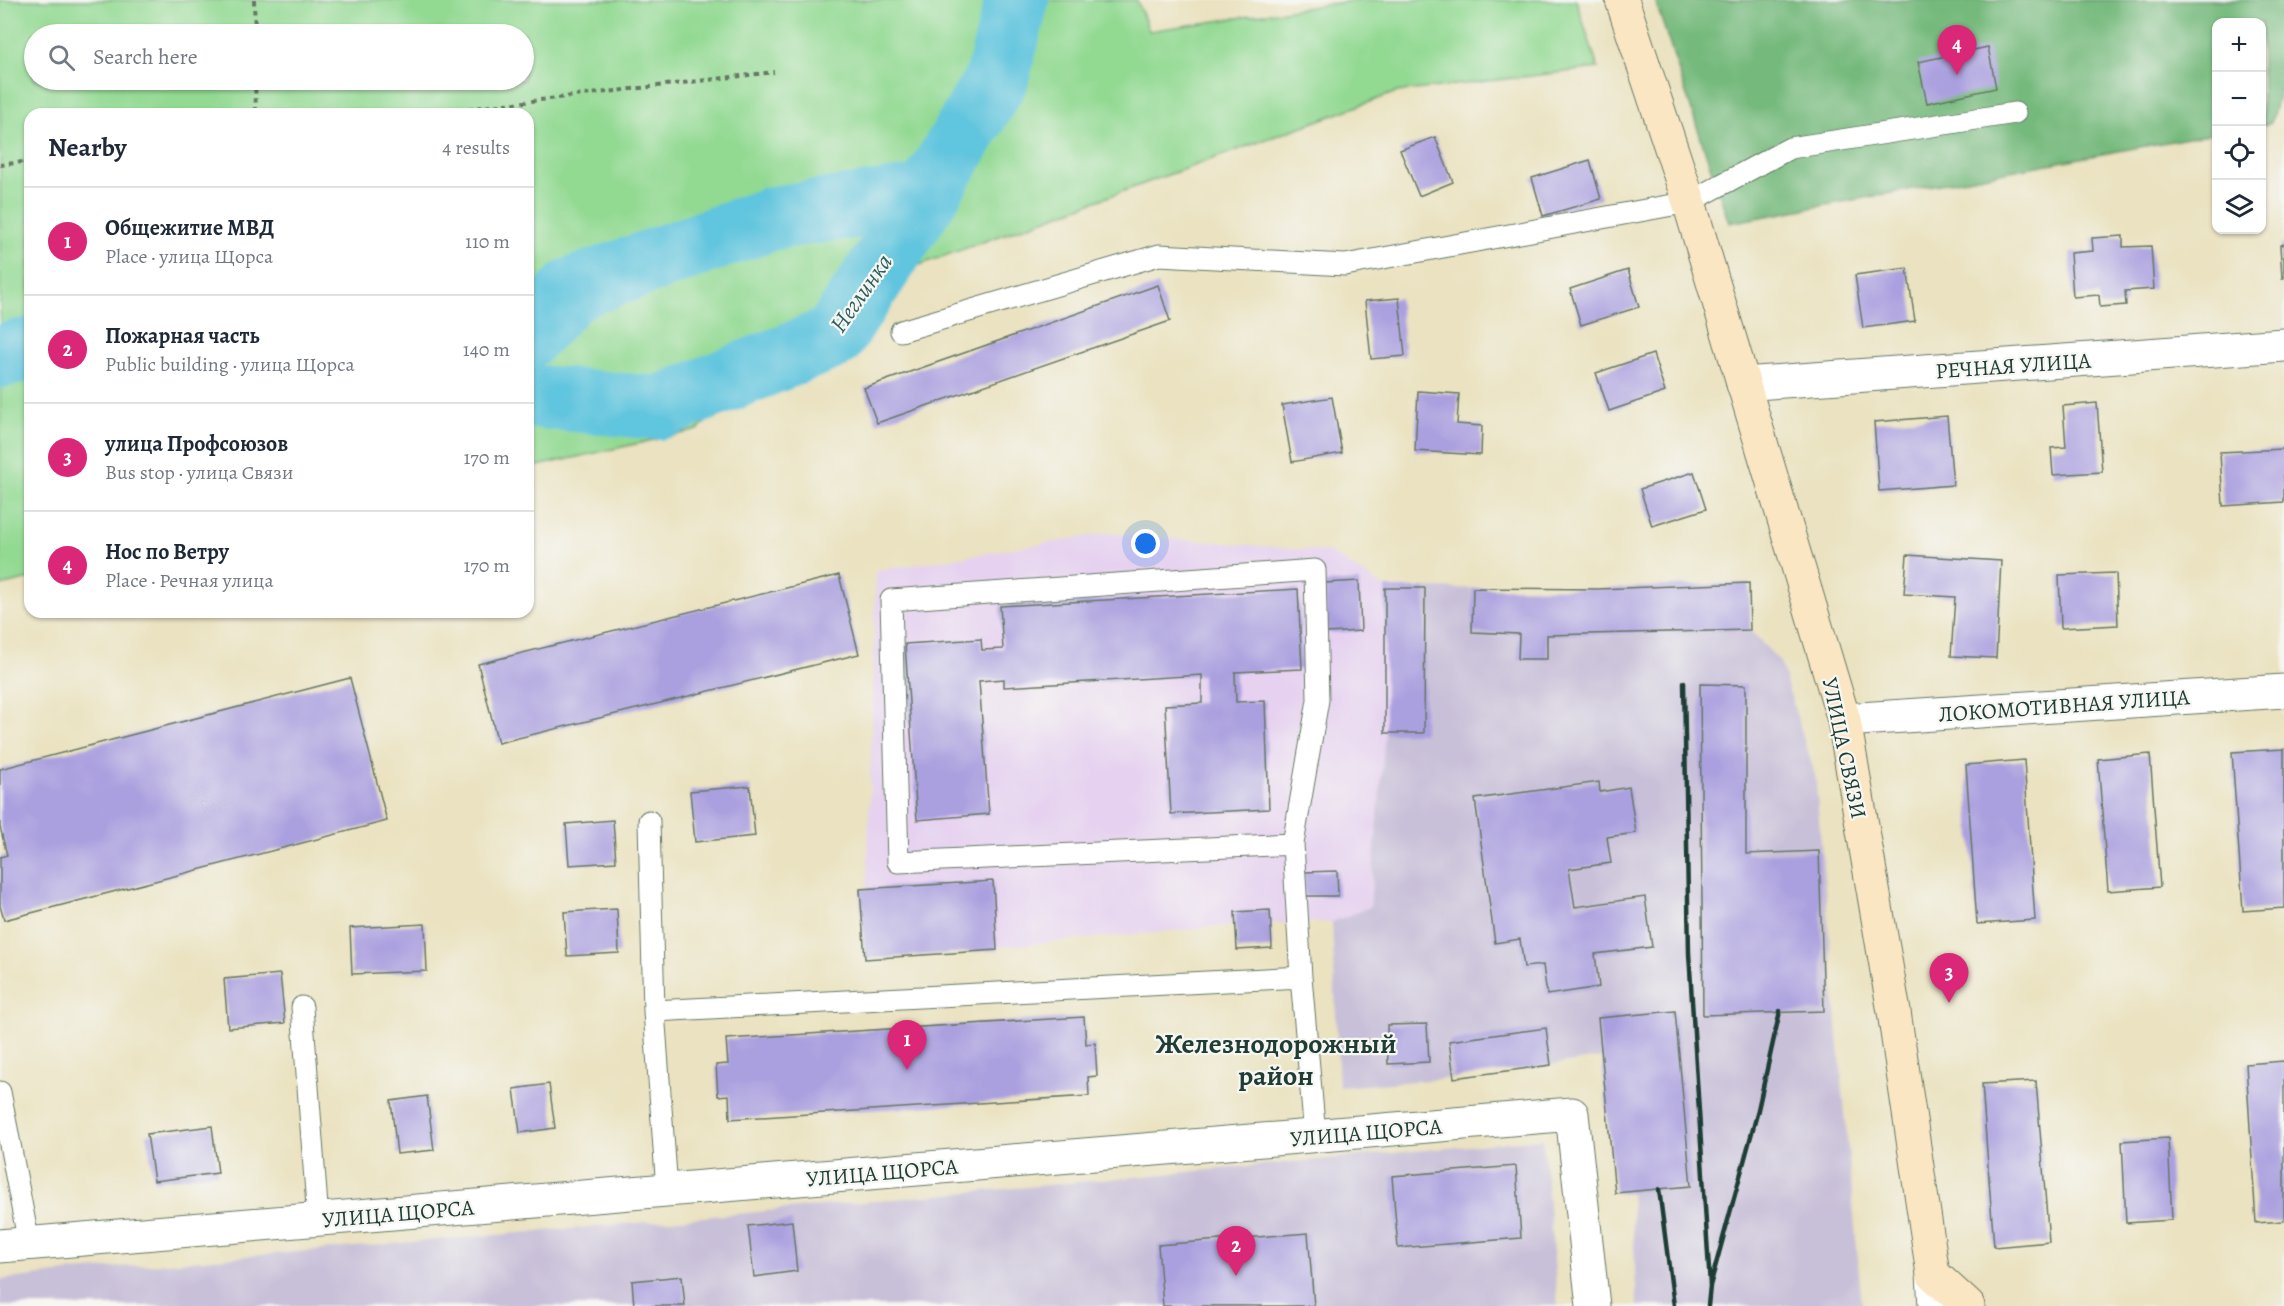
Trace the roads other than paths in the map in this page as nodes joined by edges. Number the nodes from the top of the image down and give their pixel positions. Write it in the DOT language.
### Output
graph roads {
  1 [pos="1622,0"];
  2 [pos="2015,113"];
  3 [pos="1689,202"];
  4 [pos="901,332"];
  5 [pos="2284,345"];
  6 [pos="1743,384"];
  7 [pos="2284,691"];
  8 [pos="1844,720"];
  9 [pos="649,821"];
  10 [pos="1293,843"];
  11 [pos="1300,977"];
  12 [pos="302,1007"];
  13 [pos="654,1011"];
  14 [pos="0,1092"];
  15 [pos="1316,1136"];
  16 [pos="667,1190"];
  17 [pos="318,1220"];
  18 [pos="15,1245"];
  19 [pos="1933,1274"];
  20 [pos="1593,1306"];
  21 [pos="1935,1306"];
  22 [pos="1968,1306"];
  1 -- 3 [label="main road, УЛИЦА СВЯЗИ"];
  2 -- 3 [label="lane"];
  3 -- 4 [label="lane"];
  3 -- 6 [label="main road, УЛИЦА СВЯЗИ"];
  5 -- 6 [label="street, РЕЧНАЯ УЛИЦА"];
  6 -- 8 [label="main road, УЛИЦА СВЯЗИ"];
  7 -- 8 [label="street, ЛОКОМОТИВНАЯ УЛИЦА"];
  8 -- 19 [label="main road, УЛИЦА СВЯЗИ"];
  9 -- 13 [label="lane"];
  10 -- 10 [label="lane"];
  10 -- 11 [label="lane"];
  11 -- 13 [label="lane"];
  11 -- 15 [label="lane"];
  12 -- 17 [label="lane"];
  13 -- 16 [label="lane"];
  14 -- 18 [label="lane"];
  15 -- 16 [label="street, УЛИЦА ЩОРСА"];
  15 -- 20 [label="street, УЛИЦА ЩОРСА"];
  16 -- 17 [label="street, УЛИЦА ЩОРСА"];
  17 -- 18 [label="street, УЛИЦА ЩОРСА"];
  19 -- 21 [label="street"];
  19 -- 22 [label="main road"];
}
